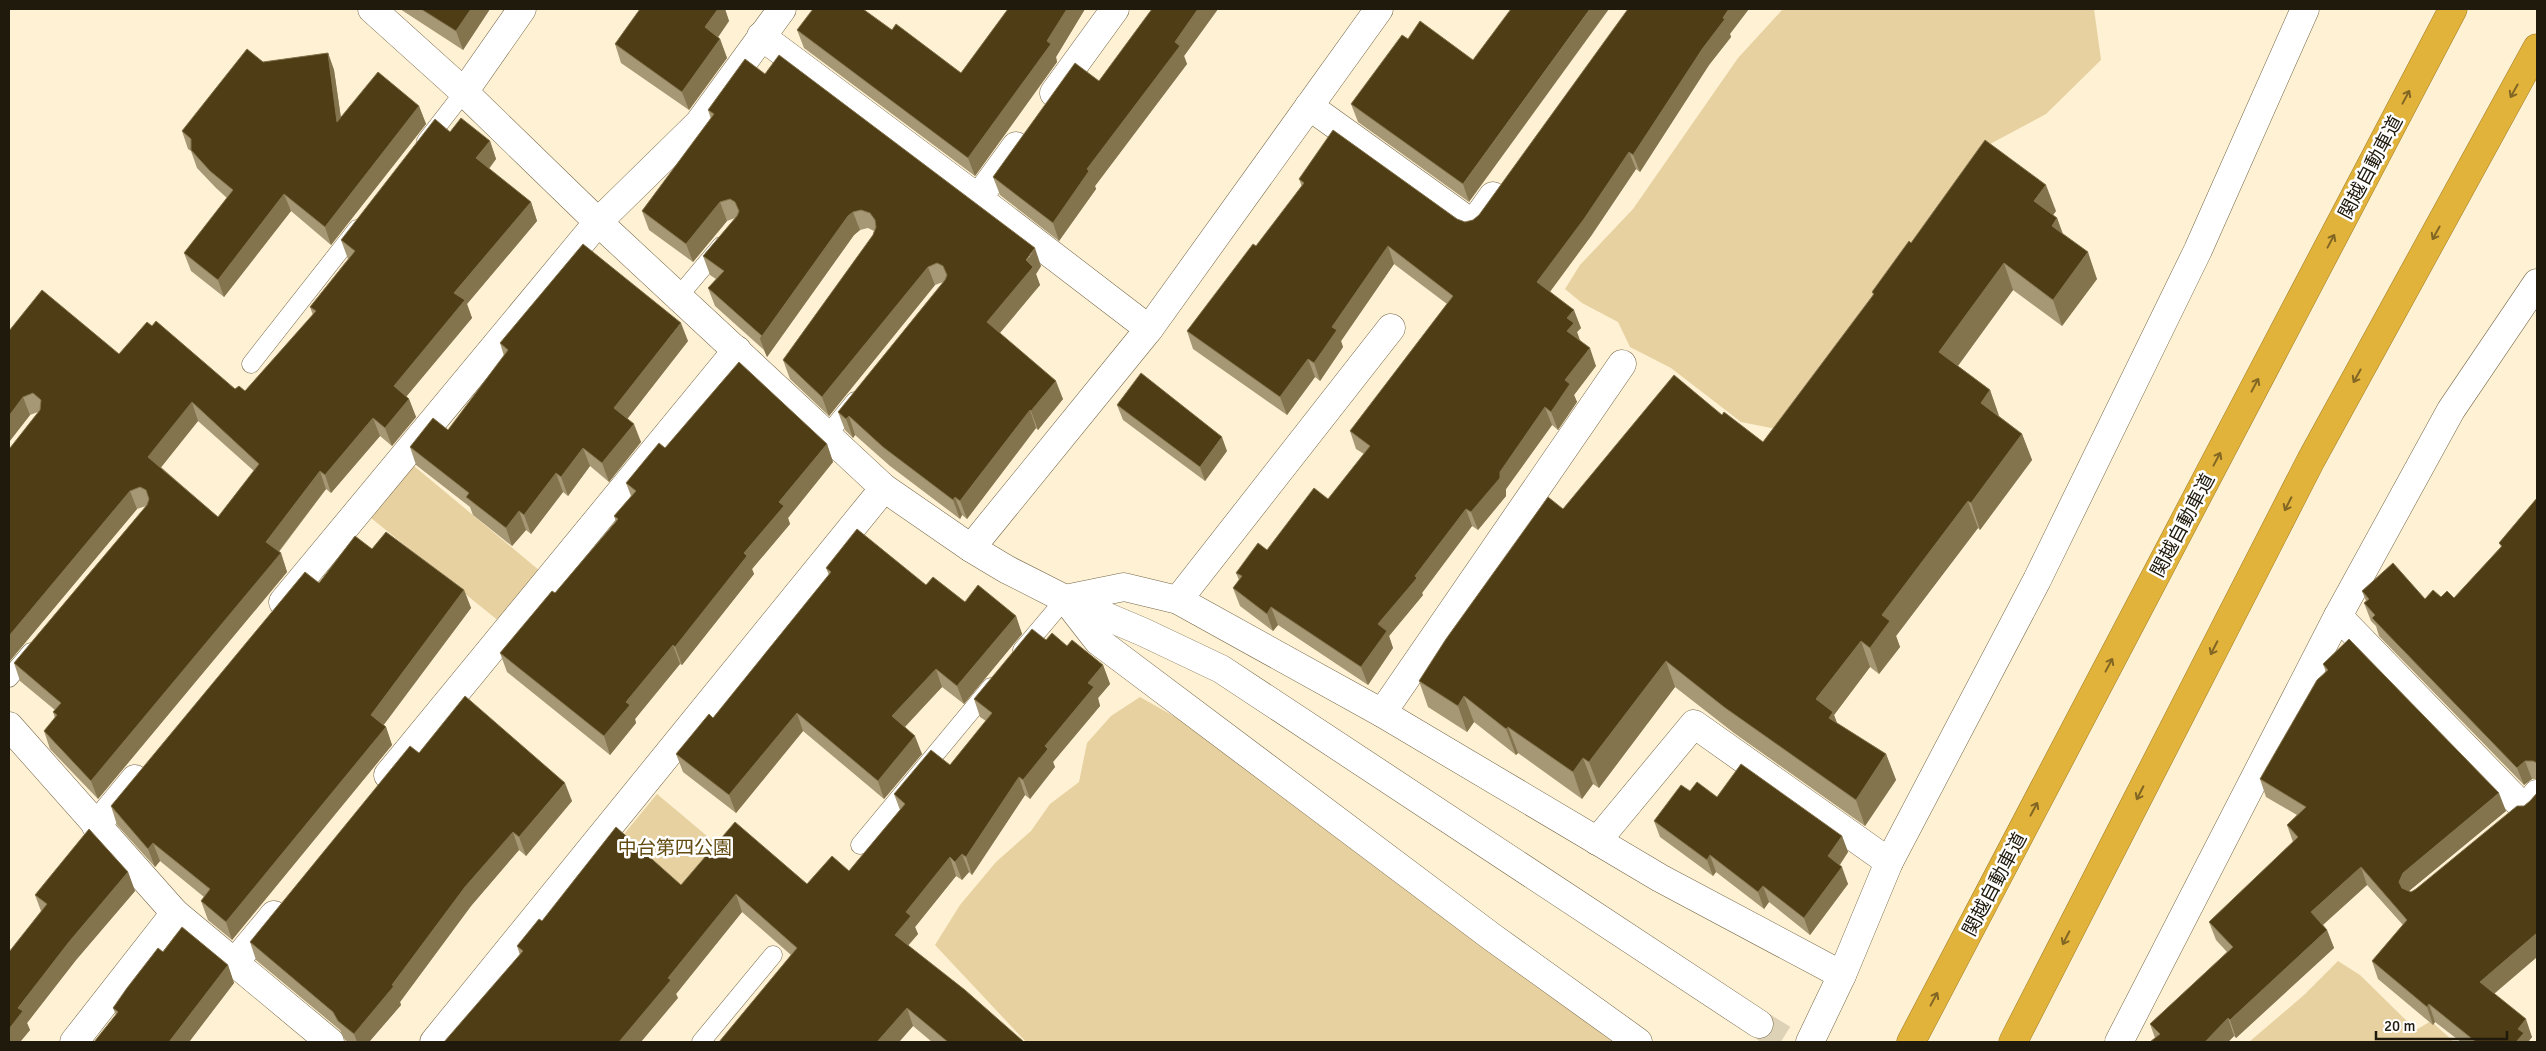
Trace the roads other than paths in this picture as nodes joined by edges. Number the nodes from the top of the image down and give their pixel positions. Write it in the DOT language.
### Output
graph roads {
  1 [pos="372,9"];
  2 [pos="522,9"];
  3 [pos="782,9"];
  4 [pos="1115,9"];
  5 [pos="1378,9"];
  6 [pos="2305,9"];
  7 [pos="2453,9"];
  8 [pos="761,36"];
  9 [pos="2537,48"];
  10 [pos="464,92"];
  11 [pos="1309,106"];
  12 [pos="416,154"];
  13 [pos="1508,176"];
  14 [pos="978,198"];
  15 [pos="367,216"];
  16 [pos="598,222"];
  17 [pos="729,236"];
  18 [pos="2537,283"];
  19 [pos="678,297"];
  20 [pos="1390,328"];
  21 [pos="1149,329"];
  22 [pos="736,350"];
  23 [pos="787,357"];
  24 [pos="252,364"];
  25 [pos="1622,364"];
  26 [pos="770,381"];
  27 [pos="864,389"];
  28 [pos="828,434"];
  29 [pos="884,488"];
  30 [pos="971,548"];
  31 [pos="1065,599"];
  32 [pos="1178,600"];
  33 [pos="2338,616"];
  34 [pos="268,620"];
  35 [pos="40,641"];
  36 [pos="1014,660"];
  37 [pos="1001,676"];
  38 [pos="9,678"];
  39 [pos="1382,713"];
  40 [pos="9,726"];
  41 [pos="153,757"];
  42 [pos="373,794"];
  43 [pos="2524,808"];
  44 [pos="96,826"];
  45 [pos="1597,841"];
  46 [pos="860,844"];
  47 [pos="1889,862"];
  48 [pos="292,893"];
  49 [pos="175,913"];
  50 [pos="773,955"];
  51 [pos="235,962"];
  52 [pos="1842,975"];
  53 [pos="1759,1024"];
  54 [pos="74,1042"];
  55 [pos="330,1042"];
  56 [pos="434,1042"];
  57 [pos="701,1042"];
  58 [pos="1638,1042"];
  59 [pos="1810,1042"];
  60 [pos="1911,1042"];
  61 [pos="2013,1042"];
  62 [pos="2119,1042"];
  1 -- 10 [label="street"];
  2 -- 10 [label="street"];
  3 -- 8 [label="street"];
  4 -- 14 [label="street"];
  5 -- 11 [label="street"];
  6 -- 47 [label="street"];
  60 -- 7 [label="highway, 関越自動車道, one-way"];
  8 -- 14 [label="street"];
  8 -- 16 [label="street"];
  9 -- 61 [label="highway, one-way"];
  10 -- 12 [label="lane"];
  10 -- 16 [label="street"];
  11 -- 13 [label="street"];
  11 -- 21 [label="street"];
  14 -- 21 [label="street"];
  15 -- 24 [label="lane"];
  16 -- 19 [label="street"];
  16 -- 34 [label="street"];
  17 -- 19 [label="lane"];
  18 -- 33 [label="street"];
  19 -- 22 [label="street"];
  20 -- 32 [label="street"];
  21 -- 30 [label="street"];
  22 -- 26 [label="street"];
  22 -- 42 [label="street"];
  23 -- 26 [label="street"];
  25 -- 39 [label="street"];
  26 -- 28 [label="street"];
  27 -- 28 [label="lane"];
  28 -- 29 [label="street"];
  29 -- 30 [label="street"];
  29 -- 56 [label="street"];
  30 -- 31 [label="street"];
  31 -- 32 [label="street"];
  31 -- 36 [label="lane"];
  31 -- 53 [label="street"];
  31 -- 58 [label="street"];
  32 -- 39 [label="street"];
  33 -- 43 [label="street"];
  33 -- 62 [label="street"];
  35 -- 38 [label="lane"];
  37 -- 46 [label="lane"];
  39 -- 45 [label="street"];
  40 -- 44 [label="street"];
  41 -- 44 [label="street"];
  44 -- 49 [label="street"];
  45 -- 47 [label="street"];
  45 -- 52 [label="street"];
  47 -- 52 [label="street"];
  48 -- 51 [label="street"];
  49 -- 51 [label="street"];
  49 -- 54 [label="street"];
  50 -- 57 [label="lane"];
  51 -- 55 [label="street"];
  52 -- 59 [label="street"];
}
